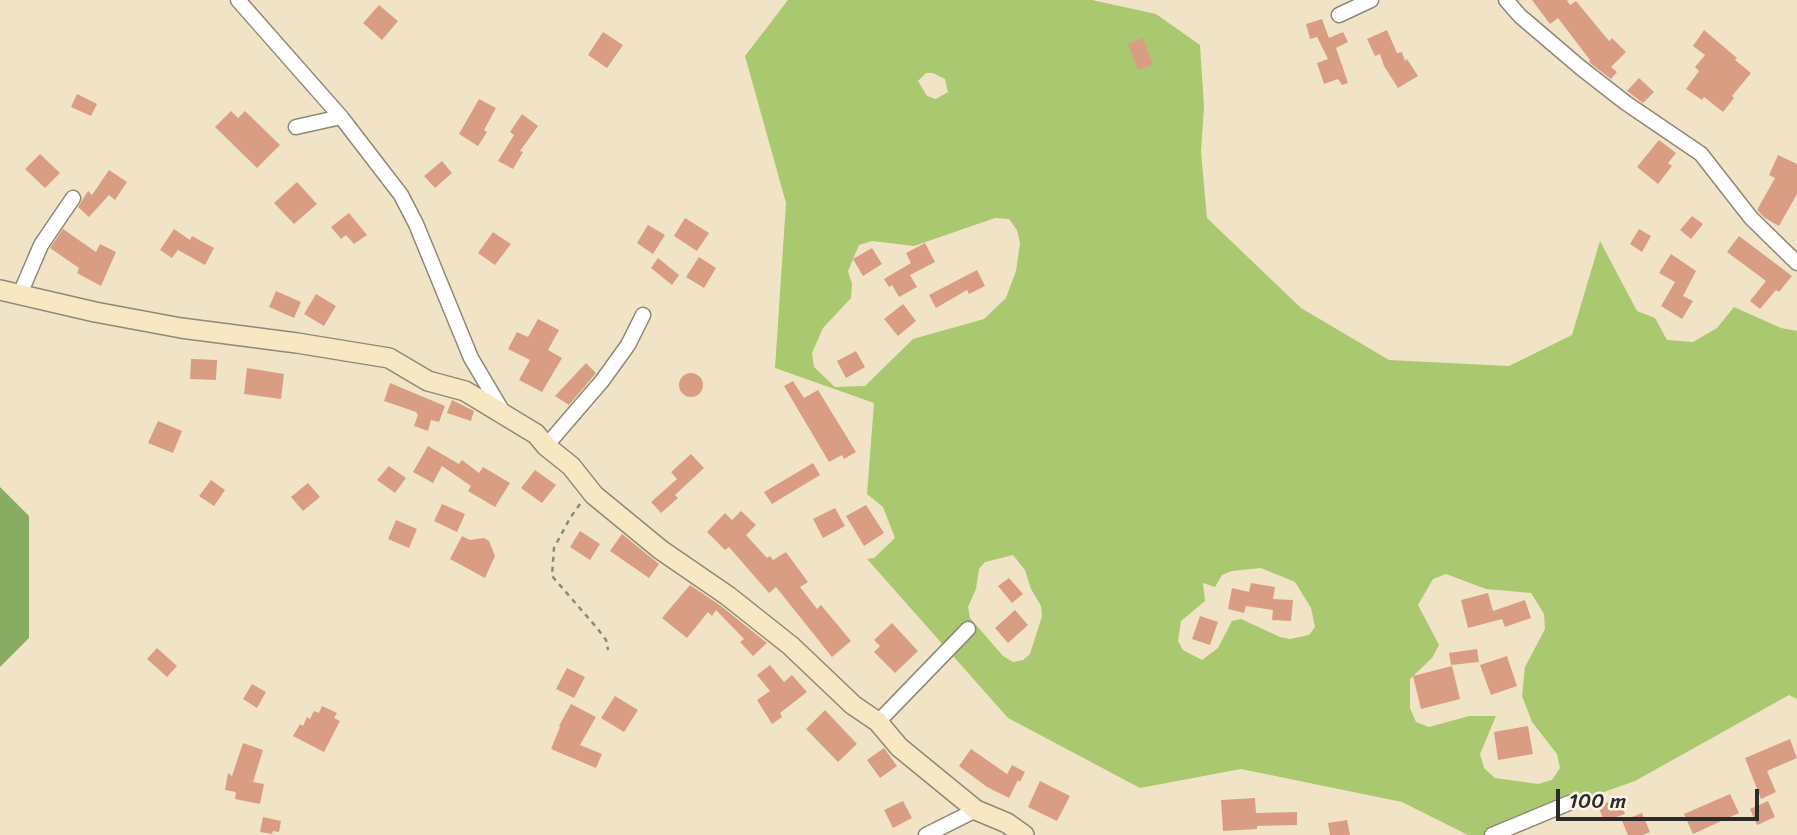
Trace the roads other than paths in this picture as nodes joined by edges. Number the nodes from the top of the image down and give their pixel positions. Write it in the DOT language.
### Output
graph roads {
  1 [pos="238,0"];
  2 [pos="1371,0"];
  3 [pos="1506,0"];
  4 [pos="1339,15"];
  5 [pos="341,117"];
  6 [pos="296,127"];
  7 [pos="73,198"];
  8 [pos="1797,263"];
  9 [pos="0,289"];
  10 [pos="20,294"];
  11 [pos="643,316"];
  12 [pos="503,412"];
  13 [pos="546,446"];
  14 [pos="968,629"];
  15 [pos="878,722"];
  16 [pos="1569,803"];
  17 [pos="976,810"];
  18 [pos="926,835"];
  19 [pos="1024,835"];
  20 [pos="1492,835"];
  1 -- 5 [label="street"];
  2 -- 4 [label="street"];
  3 -- 8 [label="street"];
  5 -- 6 [label="street"];
  5 -- 12 [label="street"];
  7 -- 10 [label="street"];
  9 -- 10 [label="street"];
  10 -- 12 [label="street"];
  11 -- 13 [label="street"];
  12 -- 13 [label="street"];
  13 -- 15 [label="street"];
  14 -- 15 [label="street"];
  15 -- 17 [label="street"];
  16 -- 20 [label="street"];
  17 -- 18 [label="street"];
  17 -- 19 [label="street"];
}
